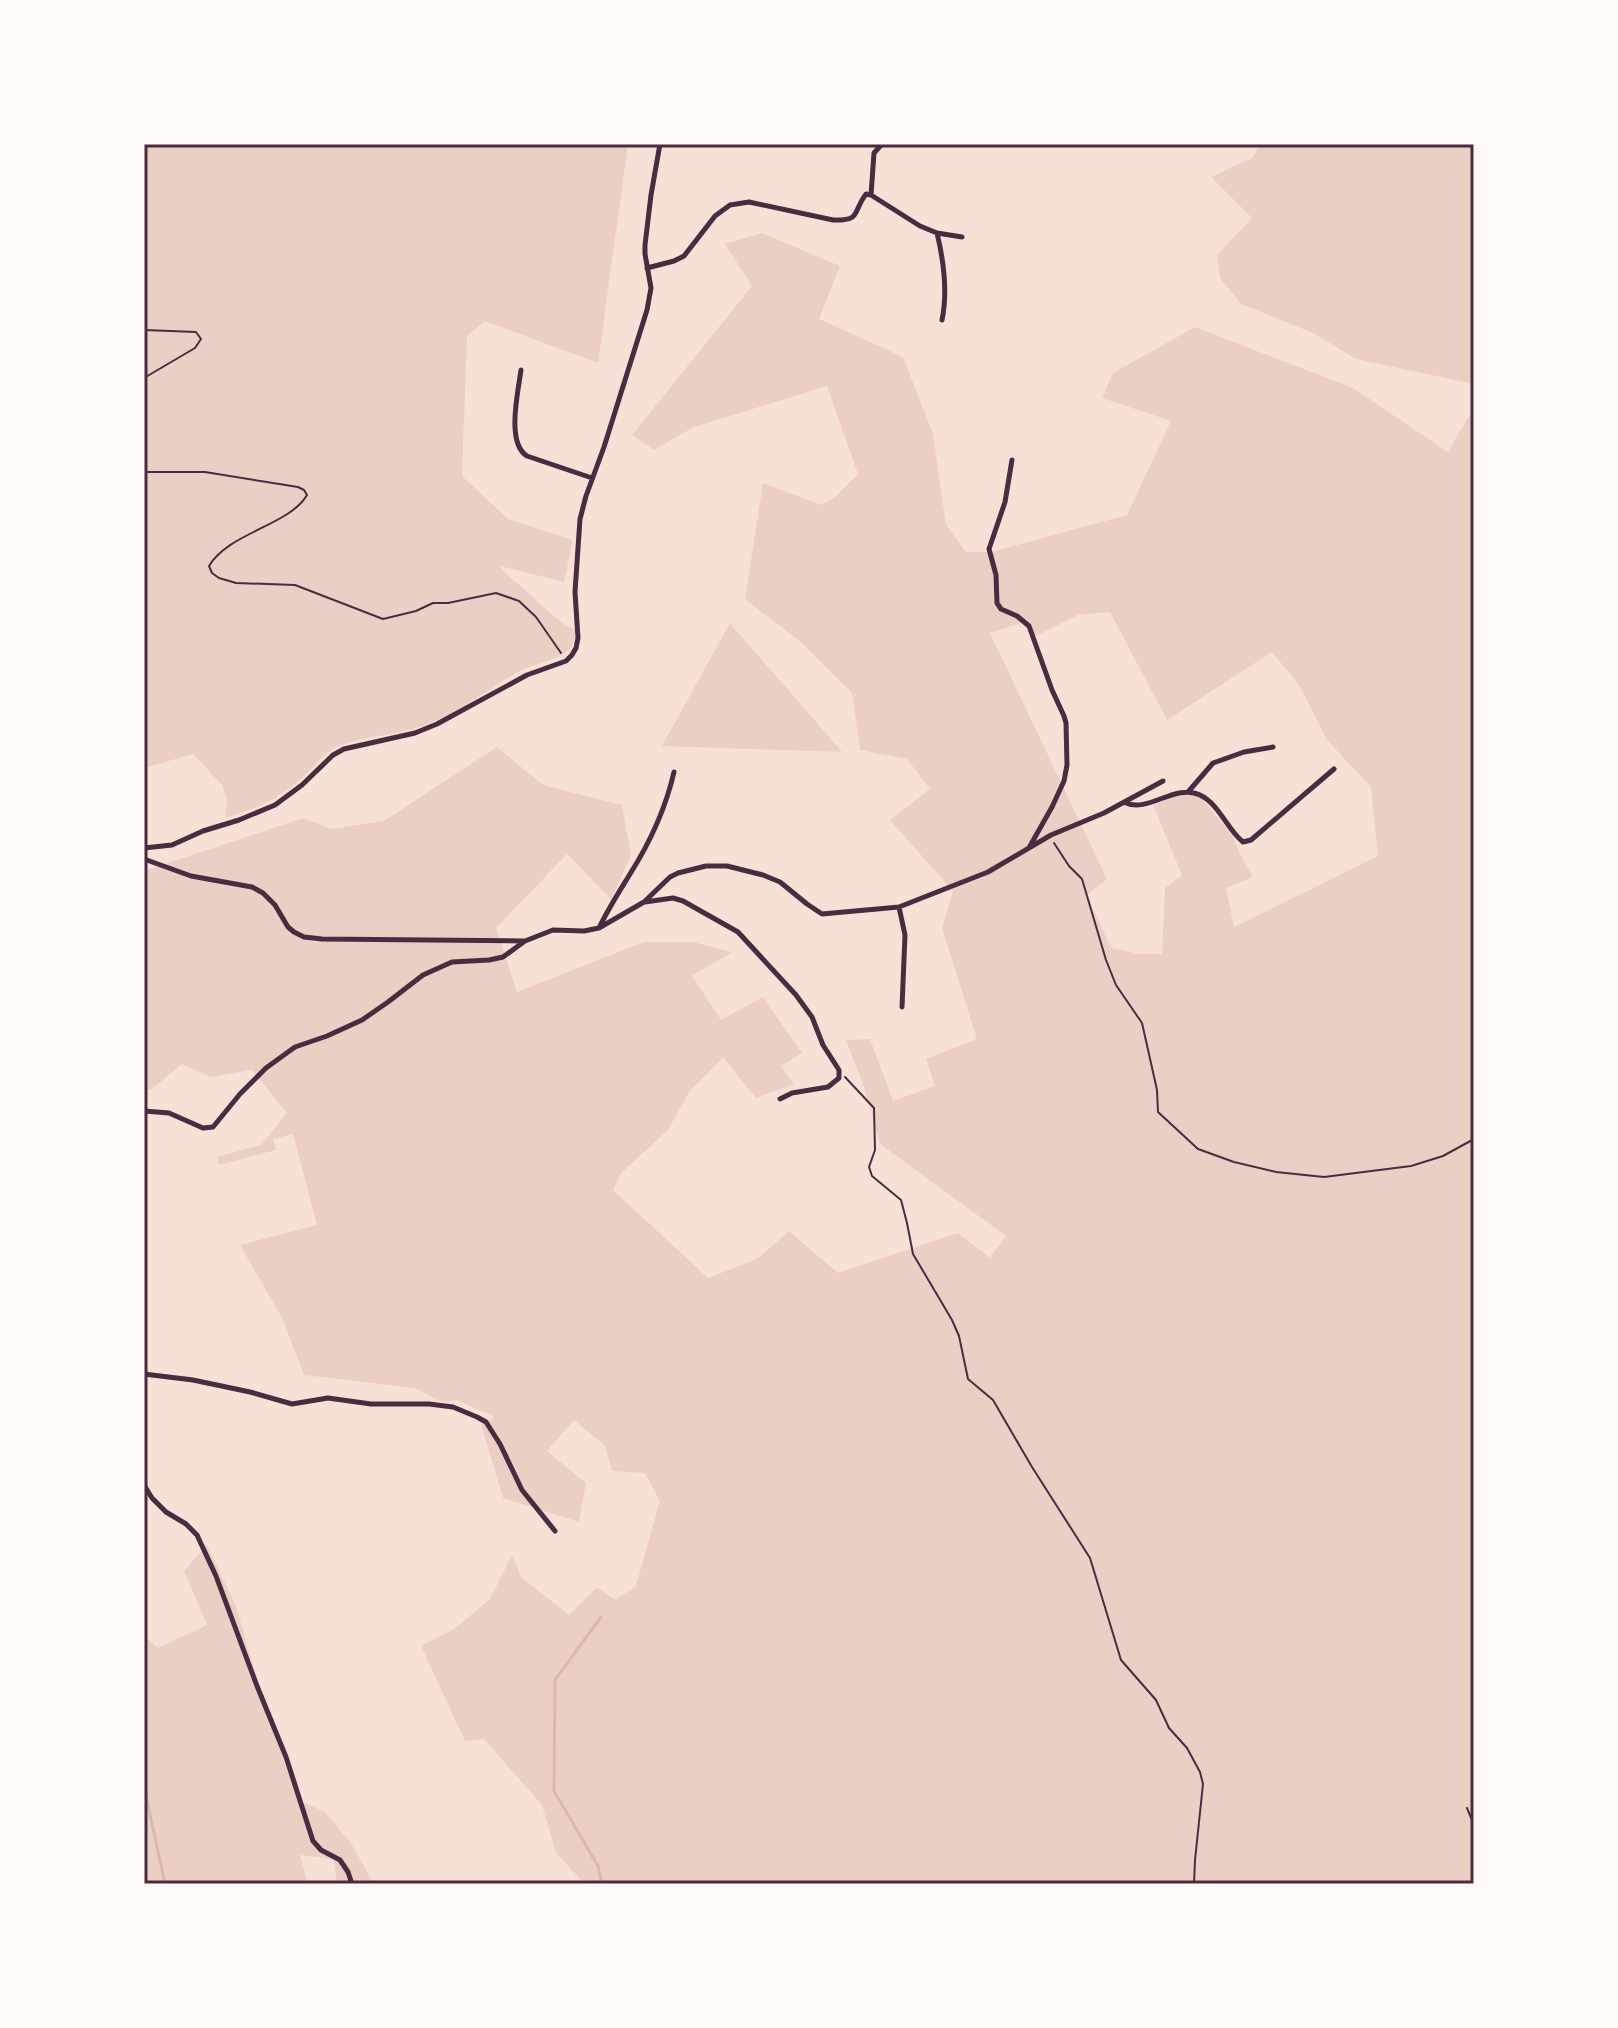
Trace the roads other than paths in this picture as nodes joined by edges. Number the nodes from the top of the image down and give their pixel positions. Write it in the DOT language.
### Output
graph roads {
  1 [pos="660,144"];
  2 [pos="882,144"];
  3 [pos="871,195"];
  4 [pos="937,233"];
  5 [pos="962,237"];
  6 [pos="647,268"];
  7 [pos="942,320"];
  8 [pos="521,370"];
  9 [pos="1012,460"];
  10 [pos="592,478"];
  11 [pos="1273,747"];
  12 [pos="1334,769"];
  13 [pos="674,772"];
  14 [pos="1163,781"];
  15 [pos="1188,792"];
  16 [pos="1126,802"];
  17 [pos="144,848"];
  18 [pos="1028,848"];
  19 [pos="144,859"];
  20 [pos="644,902"];
  21 [pos="899,907"];
  22 [pos="599,928"];
  23 [pos="499,940"];
  24 [pos="525,941"];
  25 [pos="503,957"];
  26 [pos="902,1007"];
  27 [pos="780,1099"];
  28 [pos="144,1111"];
  29 [pos="144,1374"];
  30 [pos="144,1485"];
  31 [pos="555,1531"];
  32 [pos="352,1884"];
  1 -- 6 [label="street"];
  2 -- 3 [label="street"];
  3 -- 4 [label="street"];
  3 -- 6 [label="street"];
  4 -- 5 [label="street"];
  4 -- 7 [label="street"];
  6 -- 10 [label="street"];
  8 -- 10 [label="street"];
  9 -- 18 [label="street"];
  10 -- 17 [label="street"];
  11 -- 15 [label="street"];
  12 -- 15 [label="street"];
  13 -- 22 [label="street"];
  14 -- 16 [label="street"];
  15 -- 16 [label="street"];
  16 -- 18 [label="street"];
  18 -- 21 [label="street"];
  19 -- 23 [label="street"];
  20 -- 21 [label="street"];
  20 -- 22 [label="street"];
  20 -- 27 [label="street"];
  21 -- 26 [label="street"];
  22 -- 24 [label="street"];
  23 -- 24 [label="street"];
  23 -- 25 [label="street"];
  24 -- 25 [label="street"];
  25 -- 28 [label="street"];
  29 -- 31 [label="street"];
  30 -- 32 [label="street"];
}
